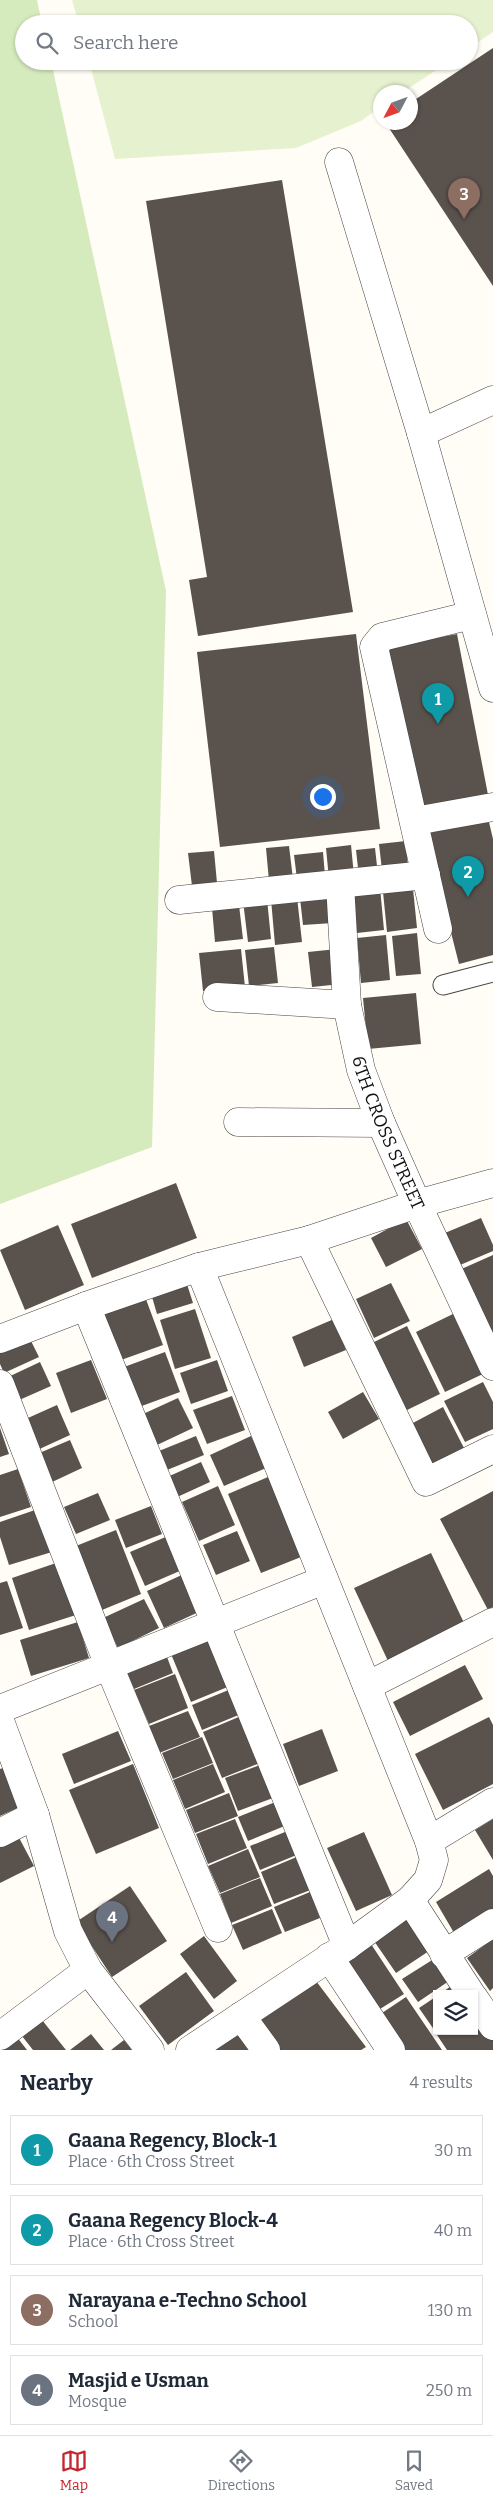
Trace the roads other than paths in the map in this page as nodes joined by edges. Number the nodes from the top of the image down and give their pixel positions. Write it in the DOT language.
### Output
graph roads {
  1 [pos="339,162"];
  2 [pos="493,400"];
  3 [pos="421,433"];
  4 [pos="472,616"];
  5 [pos="493,688"];
  6 [pos="493,807"];
  7 [pos="415,821"];
  8 [pos="426,875"];
  9 [pos="340,884"];
  10 [pos="179,900"];
  11 [pos="438,929"];
  12 [pos="493,972"];
  13 [pos="443,986"];
  14 [pos="217,997"];
  15 [pos="346,1005"];
  16 [pos="238,1122"];
  17 [pos="381,1123"];
  18 [pos="493,1183"];
  19 [pos="417,1204"];
  20 [pos="308,1240"];
  21 [pos="199,1267"];
  22 [pos="86,1306"];
  23 [pos="0,1339"];
  24 [pos="493,1366"];
  25 [pos="0,1384"];
  26 [pos="493,1449"];
  27 [pos="324,1580"];
  28 [pos="493,1622"];
  29 [pos="216,1623"];
  30 [pos="109,1666"];
  31 [pos="367,1686"];
  32 [pos="0,1709"];
  33 [pos="0,1721"];
  34 [pos="493,1802"];
  35 [pos="35,1815"];
  36 [pos="0,1833"];
  37 [pos="429,1841"];
  38 [pos="410,1900"];
  39 [pos="493,1923"];
  40 [pos="218,1928"];
  41 [pos="338,1951"];
  42 [pos="444,1954"];
  43 [pos="88,1970"];
  44 [pos="468,1990"];
  45 [pos="478,2004"];
  46 [pos="241,2016"];
  47 [pos="493,2026"];
  48 [pos="0,2036"];
  49 [pos="150,2050"];
  50 [pos="190,2050"];
  51 [pos="266,2050"];
  52 [pos="392,2050"];
  1 -- 3 [label="street"];
  2 -- 3 [label="street"];
  3 -- 4 [label="street"];
  4 -- 5 [label="street"];
  4 -- 7 [label="street"];
  6 -- 7 [label="street"];
  7 -- 8 [label="street"];
  8 -- 9 [label="street"];
  8 -- 11 [label="street"];
  9 -- 10 [label="street"];
  9 -- 15 [label="street, 6TH CROSS STREET"];
  12 -- 13 [label="lane"];
  14 -- 15 [label="street"];
  15 -- 17 [label="street, 6TH CROSS STREET"];
  16 -- 17 [label="street"];
  17 -- 19 [label="street, 6TH CROSS STREET"];
  18 -- 19 [label="street"];
  19 -- 20 [label="street"];
  19 -- 24 [label="street, 6TH CROSS STREET"];
  20 -- 21 [label="street"];
  20 -- 26 [label="street"];
  21 -- 22 [label="street"];
  21 -- 27 [label="street"];
  22 -- 23 [label="street"];
  22 -- 29 [label="street"];
  25 -- 30 [label="street"];
  27 -- 29 [label="street"];
  27 -- 31 [label="street"];
  28 -- 31 [label="street"];
  29 -- 30 [label="street"];
  29 -- 41 [label="street"];
  30 -- 32 [label="street"];
  30 -- 40 [label="street"];
  31 -- 37 [label="street"];
  33 -- 35 [label="street"];
  34 -- 37 [label="street"];
  35 -- 36 [label="street"];
  35 -- 43 [label="street"];
  37 -- 38 [label="street"];
  38 -- 41 [label="street"];
  38 -- 42 [label="street"];
  39 -- 42 [label="street"];
  41 -- 46 [label="street"];
  41 -- 52 [label="street"];
  42 -- 44 [label="street"];
  43 -- 48 [label="street"];
  43 -- 49 [label="street"];
  45 -- 47 [label="street"];
  46 -- 50 [label="street"];
  46 -- 51 [label="street"];
}
